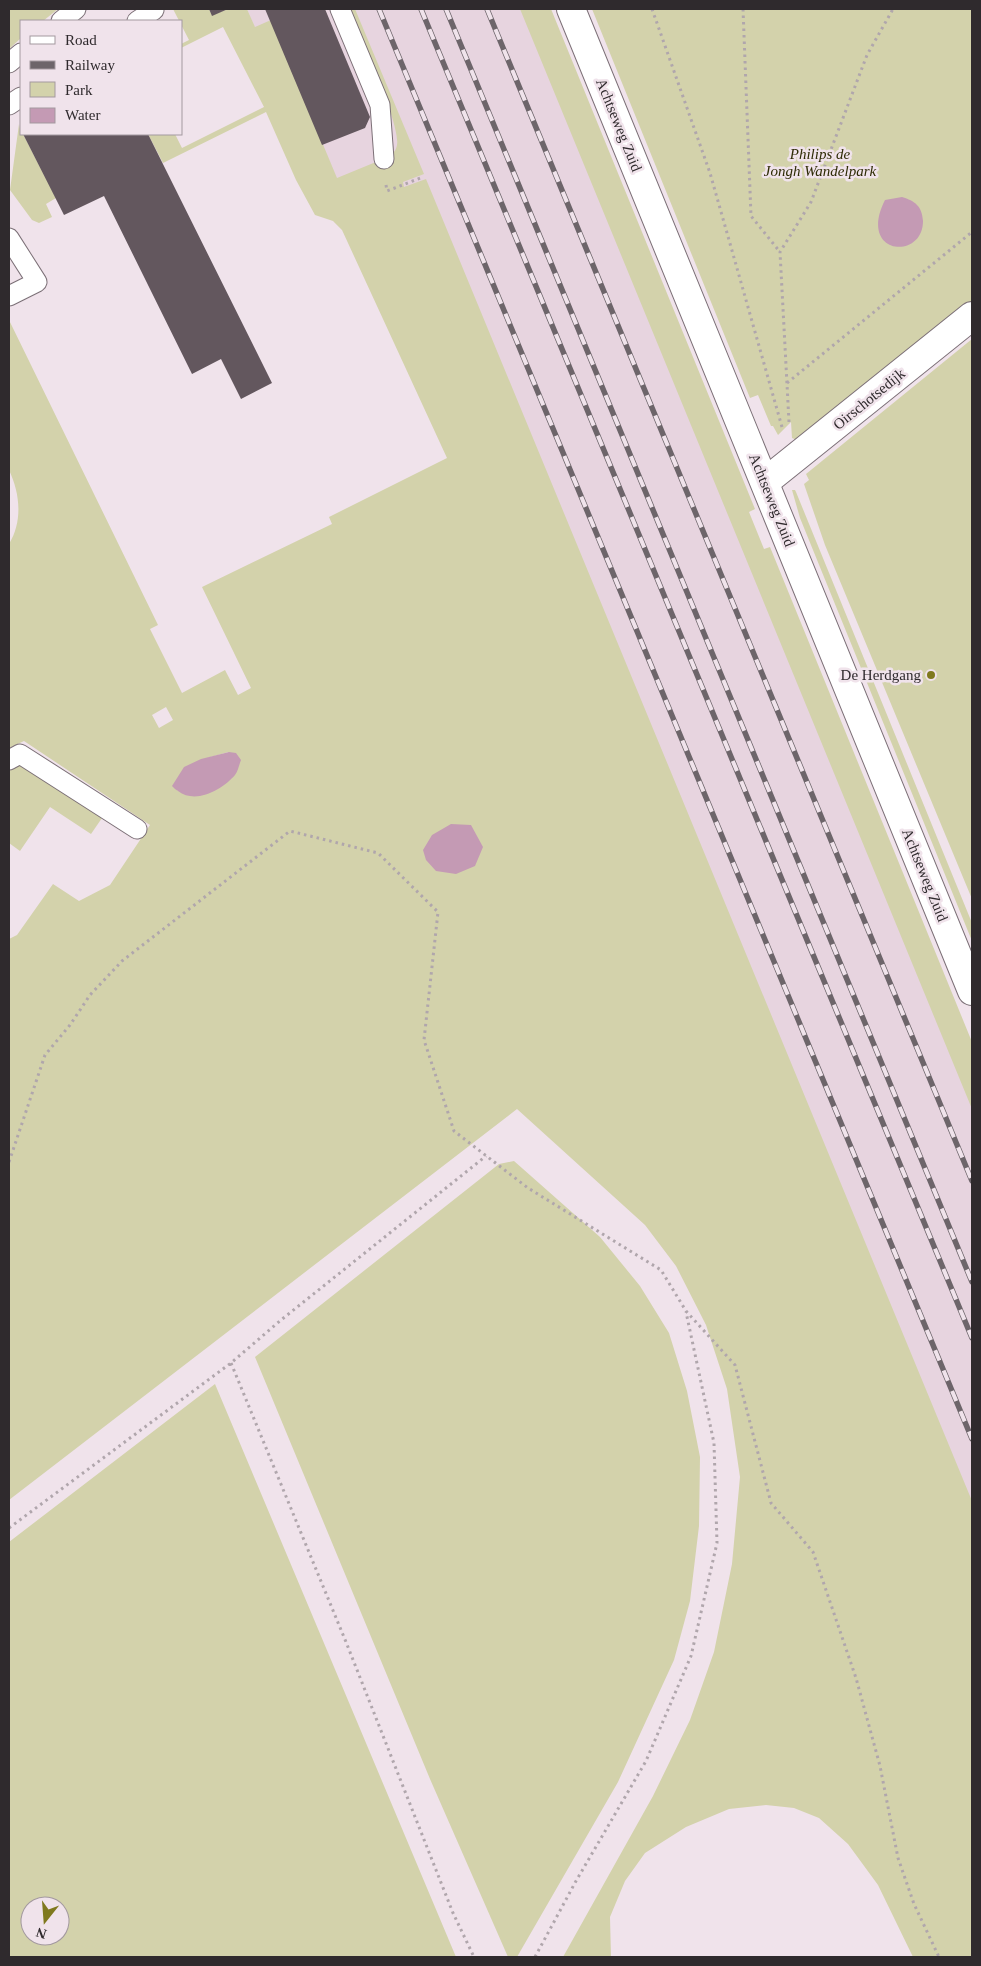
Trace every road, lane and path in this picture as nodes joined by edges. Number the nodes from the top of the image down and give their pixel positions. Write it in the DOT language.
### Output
graph roads {
  1 [pos="76,9"];
  2 [pos="340,9"];
  3 [pos="571,9"];
  4 [pos="652,9"];
  5 [pos="743,9"];
  6 [pos="893,9"];
  7 [pos="154,10"];
  8 [pos="62,20"];
  9 [pos="139,20"];
  10 [pos="20,54"];
  11 [pos="9,63"];
  12 [pos="20,98"];
  13 [pos="9,105"];
  14 [pos="384,159"];
  15 [pos="423,177"];
  16 [pos="403,185"];
  17 [pos="972,232"];
  18 [pos="9,238"];
  19 [pos="780,252"];
  20 [pos="9,296"];
  21 [pos="972,316"];
  22 [pos="787,383"];
  23 [pos="789,427"];
  24 [pos="783,430"];
  25 [pos="765,482"];
  26 [pos="9,760"];
  27 [pos="137,829"];
  28 [pos="972,991"];
  29 [pos="486,1156"];
  30 [pos="9,1162"];
  31 [pos="686,1311"];
  32 [pos="231,1363"];
  33 [pos="9,1528"];
  34 [pos="474,1957"];
  35 [pos="535,1957"];
  36 [pos="939,1957"];
  1 -- 8 [label="lane"];
  2 -- 14 [label="lane"];
  3 -- 25 [label="street, Achtseweg Zuid"];
  4 -- 24 [label="path"];
  5 -- 19 [label="path"];
  6 -- 19 [label="path"];
  7 -- 9 [label="lane"];
  10 -- 11 [label="lane"];
  12 -- 13 [label="lane"];
  15 -- 16 [label="path"];
  17 -- 22 [label="path"];
  18 -- 20 [label="lane"];
  19 -- 22 [label="path"];
  21 -- 25 [label="street, Oirschotsedijk"];
  22 -- 23 [label="path"];
  25 -- 28 [label="street, Achtseweg Zuid"];
  26 -- 27 [label="lane"];
  29 -- 30 [label="path"];
  29 -- 31 [label="path"];
  29 -- 32 [label="path"];
  31 -- 35 [label="path"];
  31 -- 36 [label="path"];
  32 -- 33 [label="path"];
  32 -- 34 [label="path"];
}
